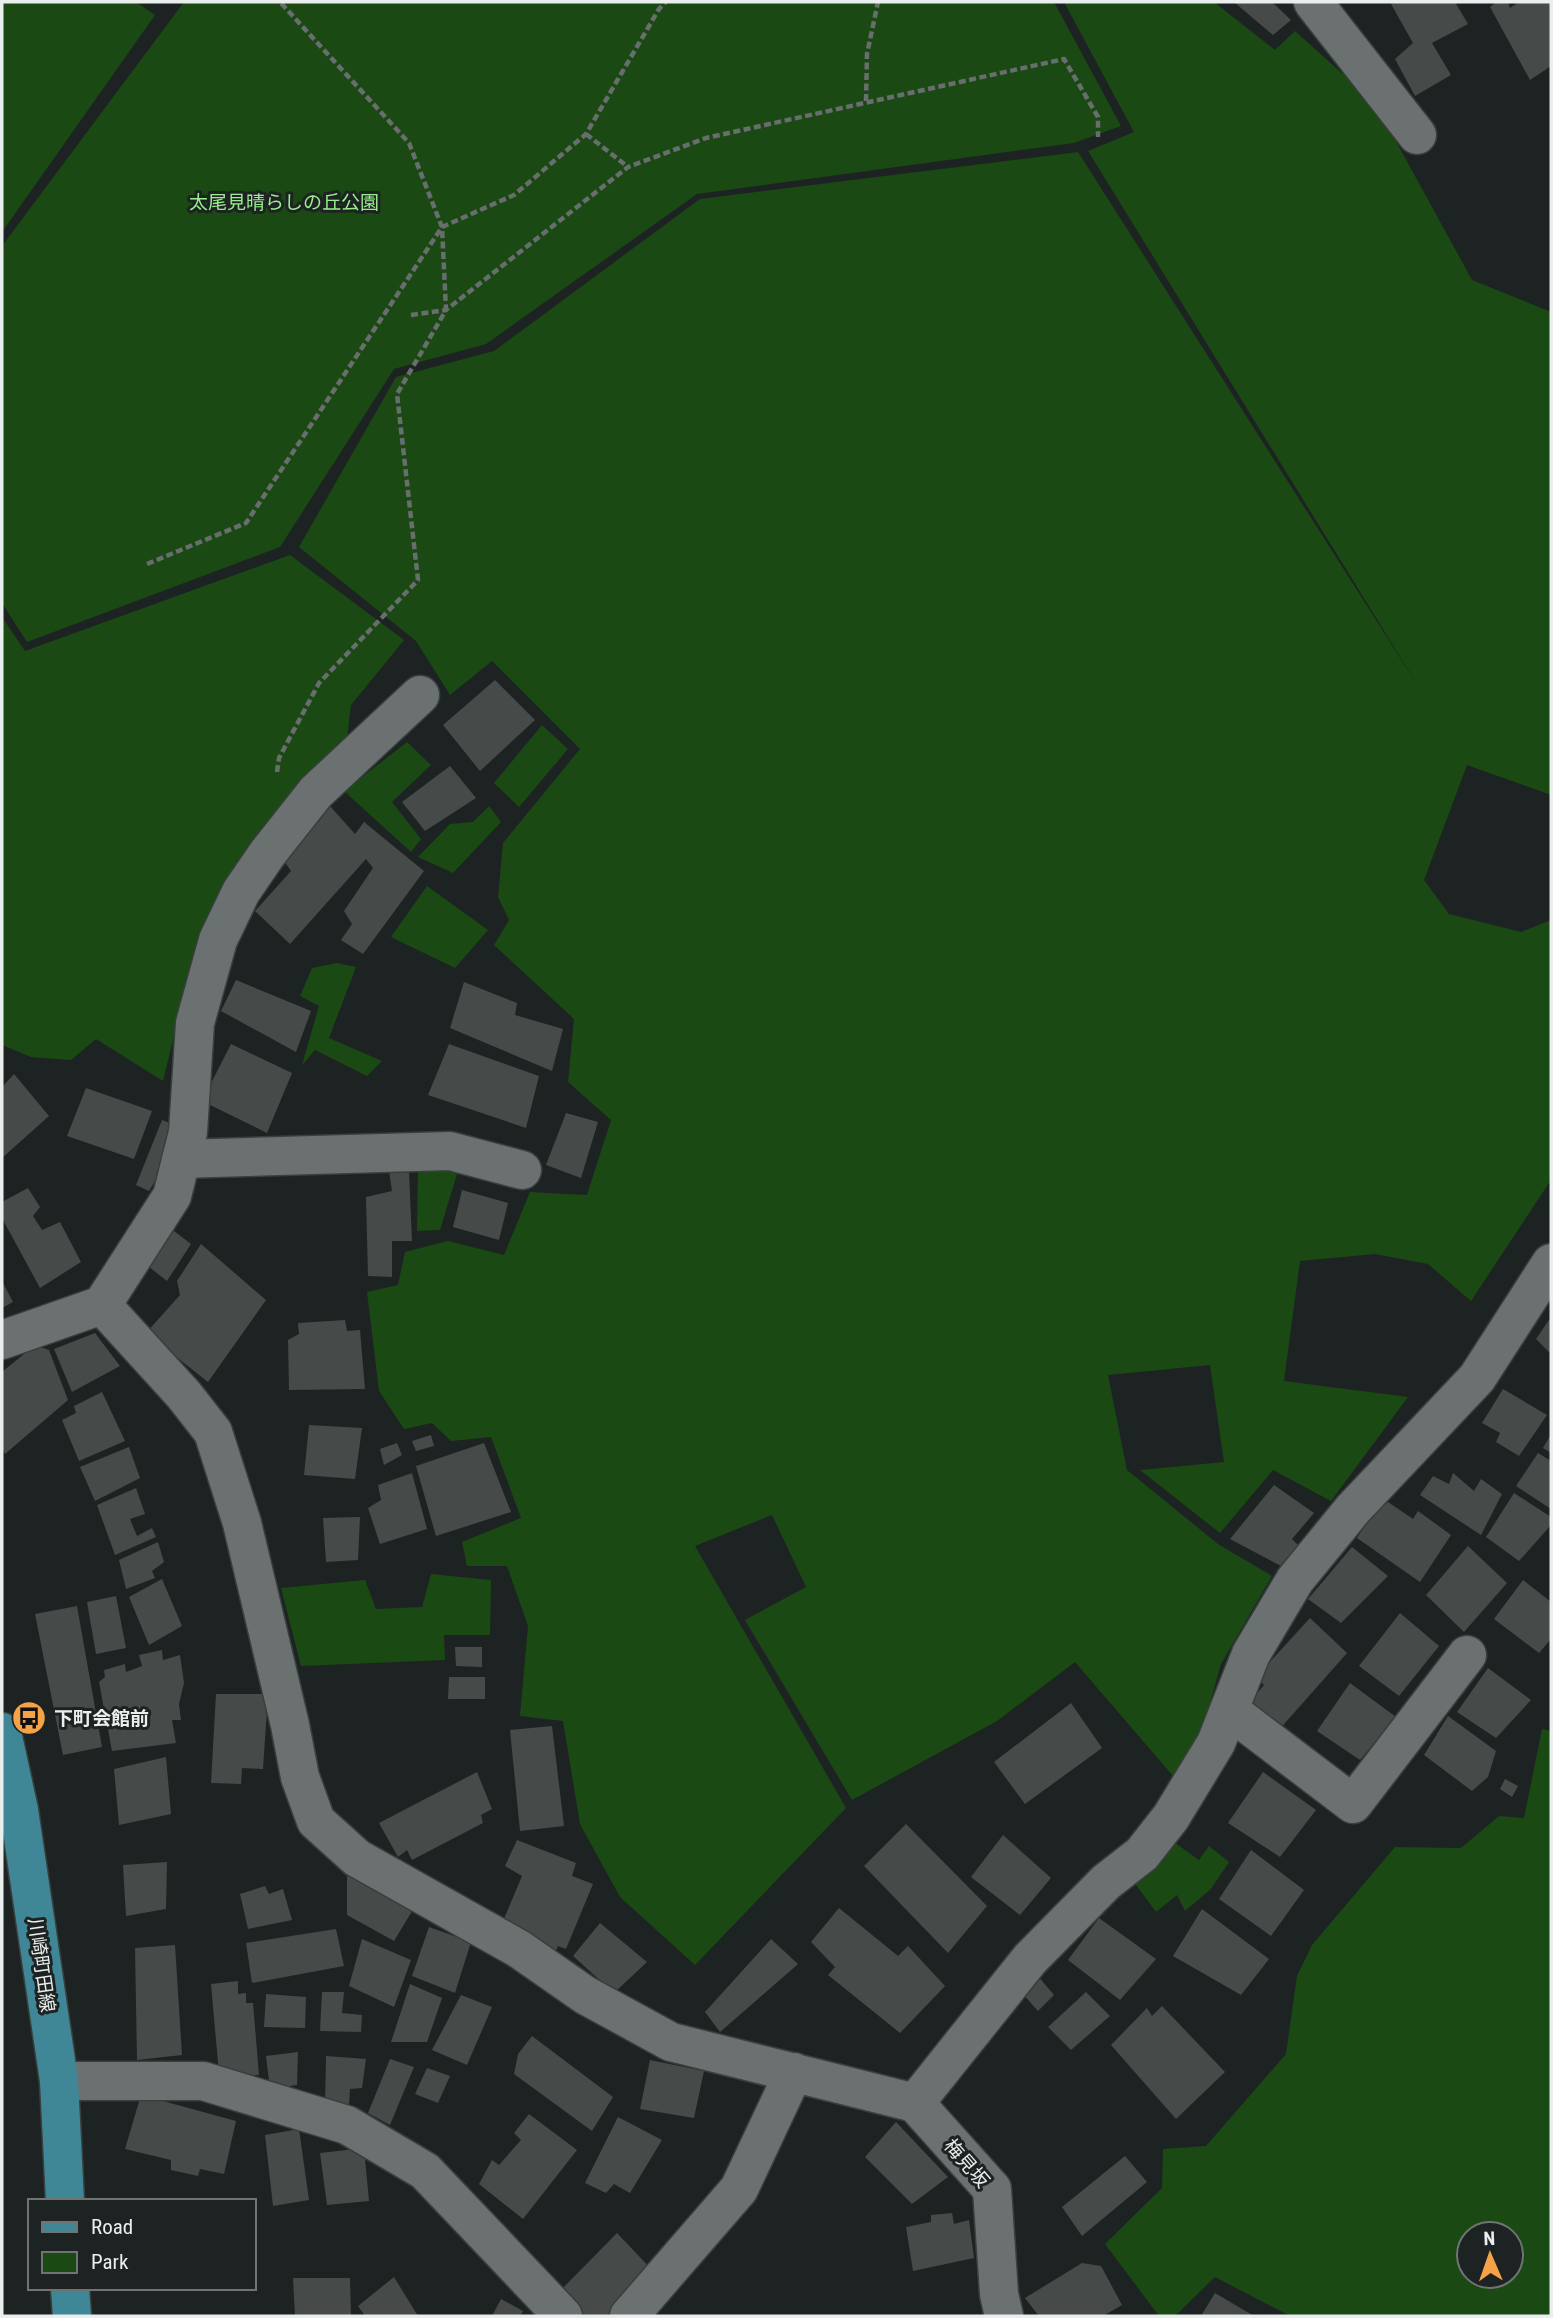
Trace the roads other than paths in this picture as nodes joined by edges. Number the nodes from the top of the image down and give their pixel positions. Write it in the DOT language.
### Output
graph roads {
  1 [pos="1317,3"];
  2 [pos="1417,135"];
  3 [pos="420,695"];
  4 [pos="181,1159"];
  5 [pos="522,1170"];
  6 [pos="1551,1263"];
  7 [pos="102,1305"];
  8 [pos="2,1340"];
  9 [pos="1467,1655"];
  10 [pos="1229,1710"];
  11 [pos="2,1732"];
  12 [pos="794,2072"];
  13 [pos="59,2081"];
  14 [pos="915,2104"];
  15 [pos="65,2199"];
  16 [pos="70,2290"];
  17 [pos="72,2316"];
  18 [pos="563,2316"];
  19 [pos="629,2316"];
  20 [pos="1004,2316"];
  1 -- 2 [label="street"];
  3 -- 4 [label="street"];
  4 -- 5 [label="street"];
  4 -- 7 [label="street"];
  6 -- 10 [label="street"];
  7 -- 8 [label="street"];
  7 -- 12 [label="street"];
  9 -- 10 [label="street"];
  10 -- 14 [label="street"];
  11 -- 13 [label="main road, 川崎町田線"];
  12 -- 14 [label="street"];
  12 -- 19 [label="street"];
  13 -- 15 [label="main road, 川崎町田線"];
  13 -- 18 [label="street"];
  14 -- 20 [label="street, 梅見坂"];
  16 -- 17 [label="main road"];
}
